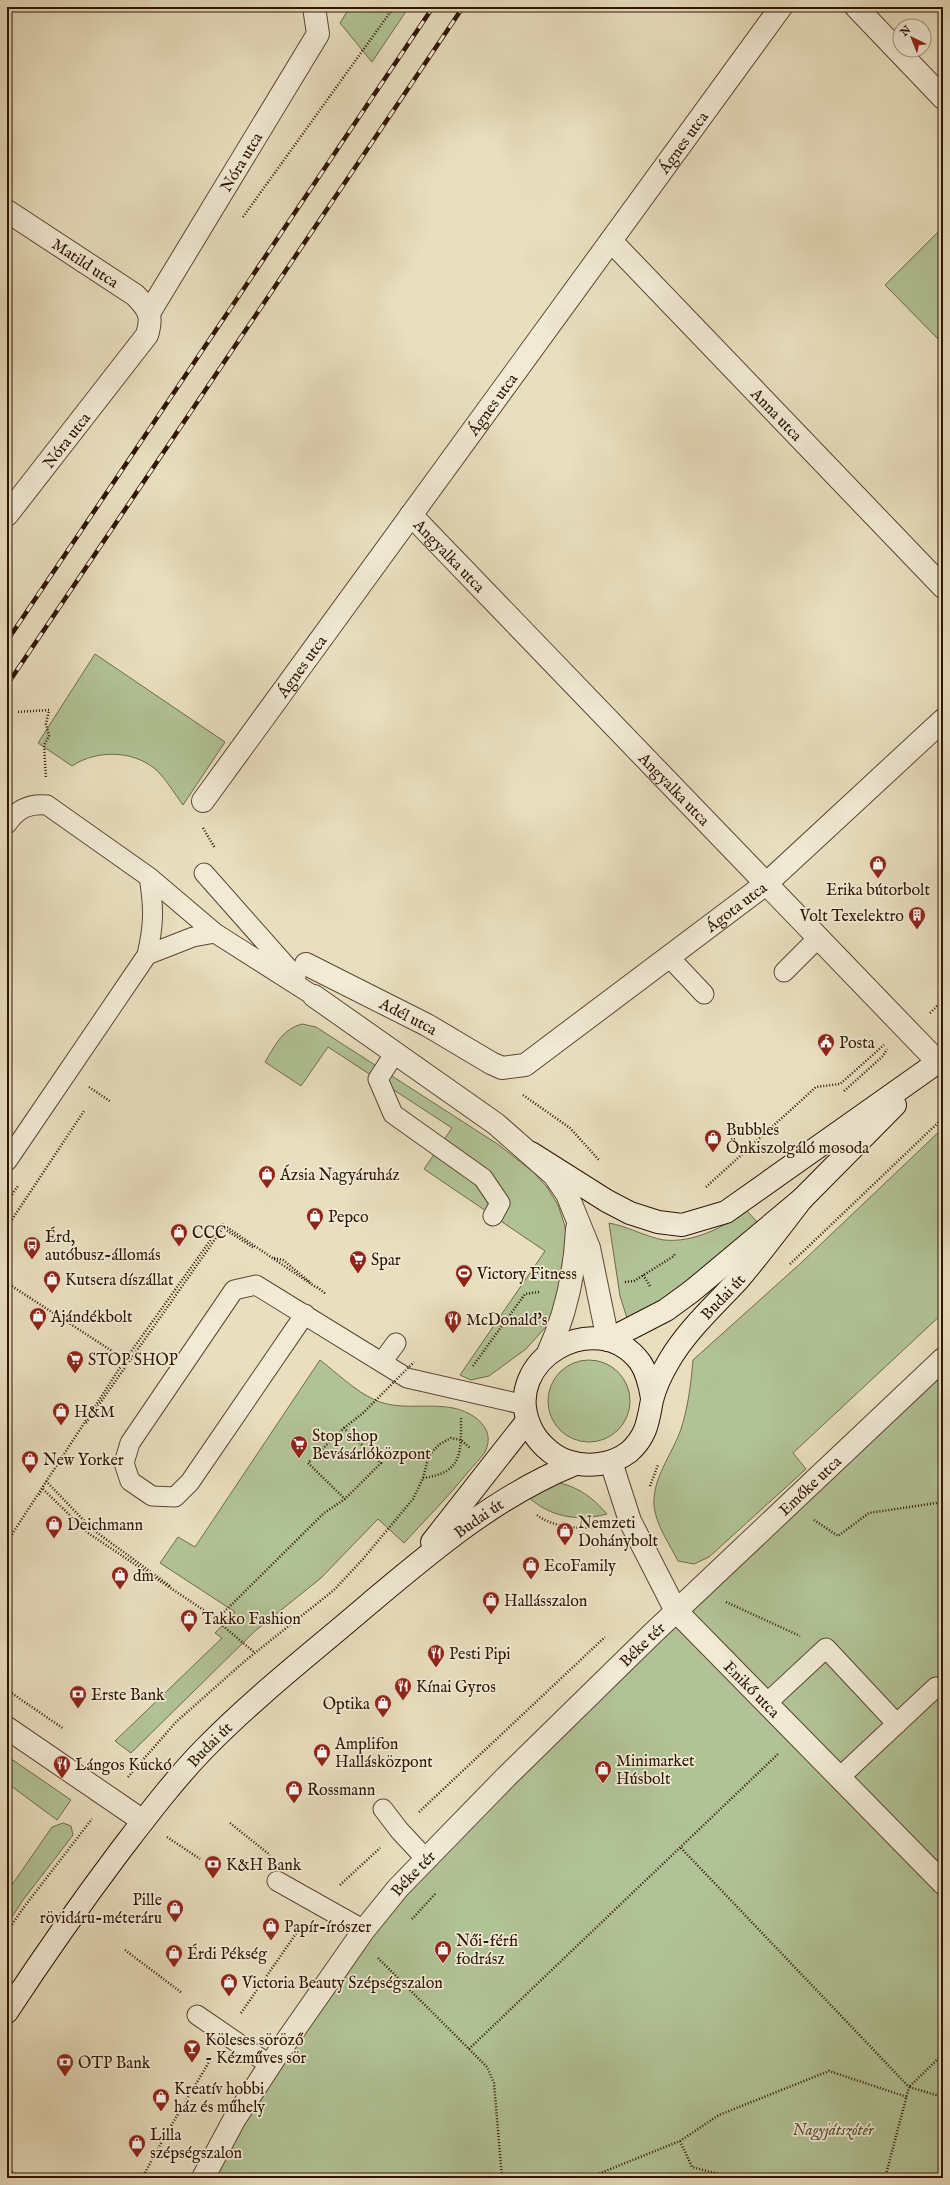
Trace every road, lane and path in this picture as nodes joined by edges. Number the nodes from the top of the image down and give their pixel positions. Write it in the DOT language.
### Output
graph roads {
  1 [pos="314,7"];
  2 [pos="394,7"];
  3 [pos="781,7"];
  4 [pos="856,7"];
  5 [pos="943,98"];
  6 [pos="273,174"];
  7 [pos="7,211"];
  8 [pos="610,241"];
  9 [pos="150,319"];
  10 [pos="7,515"];
  11 [pos="411,516"];
  12 [pos="943,587"];
  13 [pos="18,712"];
  14 [pos="943,720"];
  15 [pos="203,801"];
  16 [pos="47,805"];
  17 [pos="7,824"];
  18 [pos="204,873"];
  19 [pos="149,877"];
  20 [pos="767,883"];
  21 [pos="215,933"];
  22 [pos="819,937"];
  23 [pos="147,955"];
  24 [pos="669,957"];
  25 [pos="306,964"];
  26 [pos="784,972"];
  27 [pos="704,994"];
  28 [pos="314,996"];
  29 [pos="881,1046"];
  30 [pos="395,1053"];
  31 [pos="941,1059"];
  32 [pos="514,1068"];
  33 [pos="84,1111"];
  34 [pos="943,1118"];
  35 [pos="531,1152"];
  36 [pos="7,1161"];
  37 [pos="600,1162"];
  38 [pos="701,1192"];
  39 [pos="802,1199"];
  40 [pos="493,1216"];
  41 [pos="577,1220"];
  42 [pos="7,1227"];
  43 [pos="270,1257"];
  44 [pos="787,1266"];
  45 [pos="7,1283"];
  46 [pos="328,1295"];
  47 [pos="305,1314"];
  48 [pos="82,1332"];
  49 [pos="608,1340"];
  50 [pos="396,1343"];
  51 [pos="103,1345"];
  52 [pos="548,1353"];
  53 [pos="943,1359"];
  54 [pos="129,1361"];
  55 [pos="382,1362"];
  56 [pos="414,1362"];
  57 [pos="652,1398"];
  58 [pos="526,1413"];
  59 [pos="344,1428"];
  60 [pos="660,1459"];
  61 [pos="611,1462"];
  62 [pos="575,1464"];
  63 [pos="46,1481"];
  64 [pos="650,1487"];
  65 [pos="43,1489"];
  66 [pos="345,1498"];
  67 [pos="943,1502"];
  68 [pos="790,1503"];
  69 [pos="408,1571"];
  70 [pos="699,1590"];
  71 [pos="676,1611"];
  72 [pos="826,1648"];
  73 [pos="255,1653"];
  74 [pos="936,1687"];
  75 [pos="7,1690"];
  76 [pos="768,1702"];
  77 [pos="897,1724"];
  78 [pos="7,1728"];
  79 [pos="64,1729"];
  80 [pos="799,1734"];
  81 [pos="840,1777"];
  82 [pos="384,1809"];
  83 [pos="143,1821"];
  84 [pos="230,1823"];
  85 [pos="681,1848"];
  86 [pos="272,1857"];
  87 [pos="200,1859"];
  88 [pos="426,1859"];
  89 [pos="277,1881"];
  90 [pos="943,1883"];
  91 [pos="364,1930"];
  92 [pos="125,1950"];
  93 [pos="377,1958"];
  94 [pos="183,1994"];
  95 [pos="7,2012"];
  96 [pos="197,2015"];
  97 [pos="469,2050"];
  98 [pos="943,2054"];
  99 [pos="270,2065"];
  100 [pos="909,2087"];
  101 [pos="907,2096"];
  102 [pos="943,2097"];
  103 [pos="680,2141"];
  104 [pos="7,2168"];
  105 [pos="22,2178"];
  106 [pos="203,2178"];
  107 [pos="502,2178"];
  108 [pos="588,2178"];
  109 [pos="733,2178"];
  110 [pos="885,2178"];
  1 -- 9 [label="street, Nóra utca"];
  2 -- 6 [label="path"];
  3 -- 8 [label="street, Ágnes utca"];
  4 -- 5 [label="street"];
  7 -- 9 [label="street, Matild utca"];
  8 -- 11 [label="street, Ágnes utca"];
  8 -- 12 [label="street, Anna utca"];
  9 -- 10 [label="street, Nóra utca"];
  11 -- 15 [label="street, Ágnes utca"];
  11 -- 20 [label="street, Angyalka utca"];
  13 -- 16 [label="path"];
  14 -- 20 [label="street, Ágota utca"];
  16 -- 17 [label="lane"];
  16 -- 19 [label="lane"];
  18 -- 28 [label="lane"];
  19 -- 21 [label="lane"];
  19 -- 23 [label="lane"];
  20 -- 22 [label="street, Angyalka utca"];
  20 -- 24 [label="street, Ágota utca"];
  21 -- 23 [label="lane"];
  21 -- 28 [label="lane"];
  22 -- 26 [label="lane"];
  22 -- 31 [label="street, Angyalka utca"];
  23 -- 36 [label="lane"];
  24 -- 27 [label="lane"];
  24 -- 32 [label="street, Ágota utca"];
  25 -- 32 [label="street, Adél utca"];
  28 -- 30 [label="street"];
  29 -- 38 [label="path"];
  30 -- 35 [label="street"];
  30 -- 40 [label="lane"];
  31 -- 35 [label="street"];
  31 -- 39 [label="street, Budai út"];
  32 -- 37 [label="path"];
  33 -- 42 [label="path"];
  34 -- 44 [label="path"];
  35 -- 41 [label="street"];
  39 -- 49 [label="street, Budai út"];
  39 -- 57 [label="street, Budai út"];
  41 -- 49 [label="street"];
  41 -- 52 [label="street"];
  43 -- 46 [label="path"];
  45 -- 54 [label="path"];
  47 -- 47 [label="lane"];
  47 -- 55 [label="lane"];
  48 -- 51 [label="path"];
  49 -- 52 [label="street, Budai út"];
  49 -- 57 [label="street, Budai út"];
  50 -- 55 [label="lane"];
  52 -- 58 [label="street, Budai út"];
  53 -- 68 [label="street, Emőke utca"];
  55 -- 58 [label="lane"];
  56 -- 59 [label="path, bridge"];
  57 -- 61 [label="street, Budai út"];
  58 -- 62 [label="street, Budai út"];
  58 -- 69 [label="street, Budai út"];
  59 -- 66 [label="path"];
  59 -- 66 [label="path"];
  60 -- 64 [label="path"];
  61 -- 62 [label="street, Budai út"];
  61 -- 71 [label="street, Enikő utca"];
  62 -- 69 [label="street, Budai út"];
  63 -- 73 [label="path"];
  65 -- 66 [label="path"];
  67 -- 68 [label="path"];
  68 -- 70 [label="street, Emőke utca"];
  69 -- 83 [label="street, Budai út"];
  70 -- 71 [label="street, Emőke utca"];
  70 -- 72 [label="path"];
  71 -- 76 [label="street, Enikő utca"];
  71 -- 88 [label="street, Béke tér"];
  72 -- 76 [label="lane"];
  72 -- 77 [label="lane"];
  74 -- 77 [label="lane"];
  75 -- 79 [label="path"];
  76 -- 80 [label="street, Enikő utca"];
  77 -- 81 [label="lane"];
  78 -- 83 [label="street"];
  80 -- 81 [label="street, Enikő utca"];
  80 -- 85 [label="path"];
  81 -- 90 [label="street, Enikő utca"];
  82 -- 88 [label="lane"];
  83 -- 87 [label="path"];
  83 -- 95 [label="street, Budai út"];
  84 -- 86 [label="path"];
  85 -- 97 [label="path"];
  85 -- 100 [label="path"];
  88 -- 91 [label="street, Béke tér"];
  89 -- 91 [label="lane"];
  91 -- 99 [label="street, Béke tér"];
  92 -- 94 [label="path"];
  93 -- 97 [label="path"];
  96 -- 99 [label="lane"];
  97 -- 107 [label="path"];
  98 -- 100 [label="path"];
  99 -- 106 [label="street, Béke tér"];
  100 -- 101 [label="path"];
  100 -- 102 [label="path"];
  101 -- 103 [label="path"];
  101 -- 110 [label="path"];
  103 -- 108 [label="path"];
  103 -- 109 [label="path"];
  104 -- 105 [label="path"];
}
